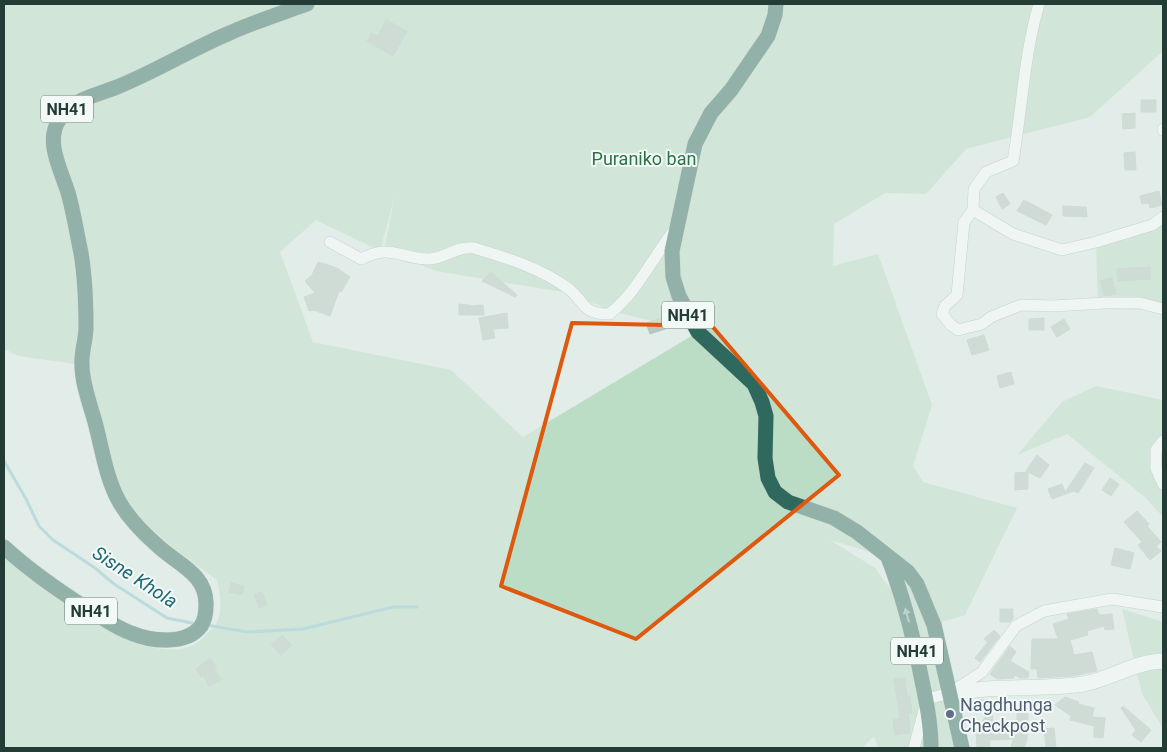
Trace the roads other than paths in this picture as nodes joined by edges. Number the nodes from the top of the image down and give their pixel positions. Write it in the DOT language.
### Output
graph roads {
  1 [pos="307,4"];
  2 [pos="776,4"];
  3 [pos="1039,4"];
  4 [pos="973,210"];
  5 [pos="1163,217"];
  6 [pos="676,228"];
  7 [pos="330,242"];
  8 [pos="1163,309"];
  9 [pos="1163,441"];
  10 [pos="1163,484"];
  11 [pos="4,546"];
  12 [pos="888,557"];
  13 [pos="1163,607"];
  14 [pos="1163,662"];
  15 [pos="950,693"];
  16 [pos="927,699"];
  17 [pos="914,748"];
  18 [pos="931,748"];
  19 [pos="962,748"];
  1 -- 11 [label="highway, NH41"];
  2 -- 6 [label="highway, NH41"];
  3 -- 4 [label="street"];
  4 -- 5 [label="street"];
  4 -- 8 [label="street"];
  6 -- 7 [label="street"];
  6 -- 12 [label="highway, NH41"];
  9 -- 10 [label="street"];
  12 -- 15 [label="highway, NH41"];
  16 -- 12 [label="highway, NH41, one-way"];
  13 -- 15 [label="street"];
  14 -- 15 [label="street"];
  15 -- 16 [label="street"];
  15 -- 19 [label="highway, NH41"];
  16 -- 17 [label="street"];
  16 -- 18 [label="highway, NH41"];
}
